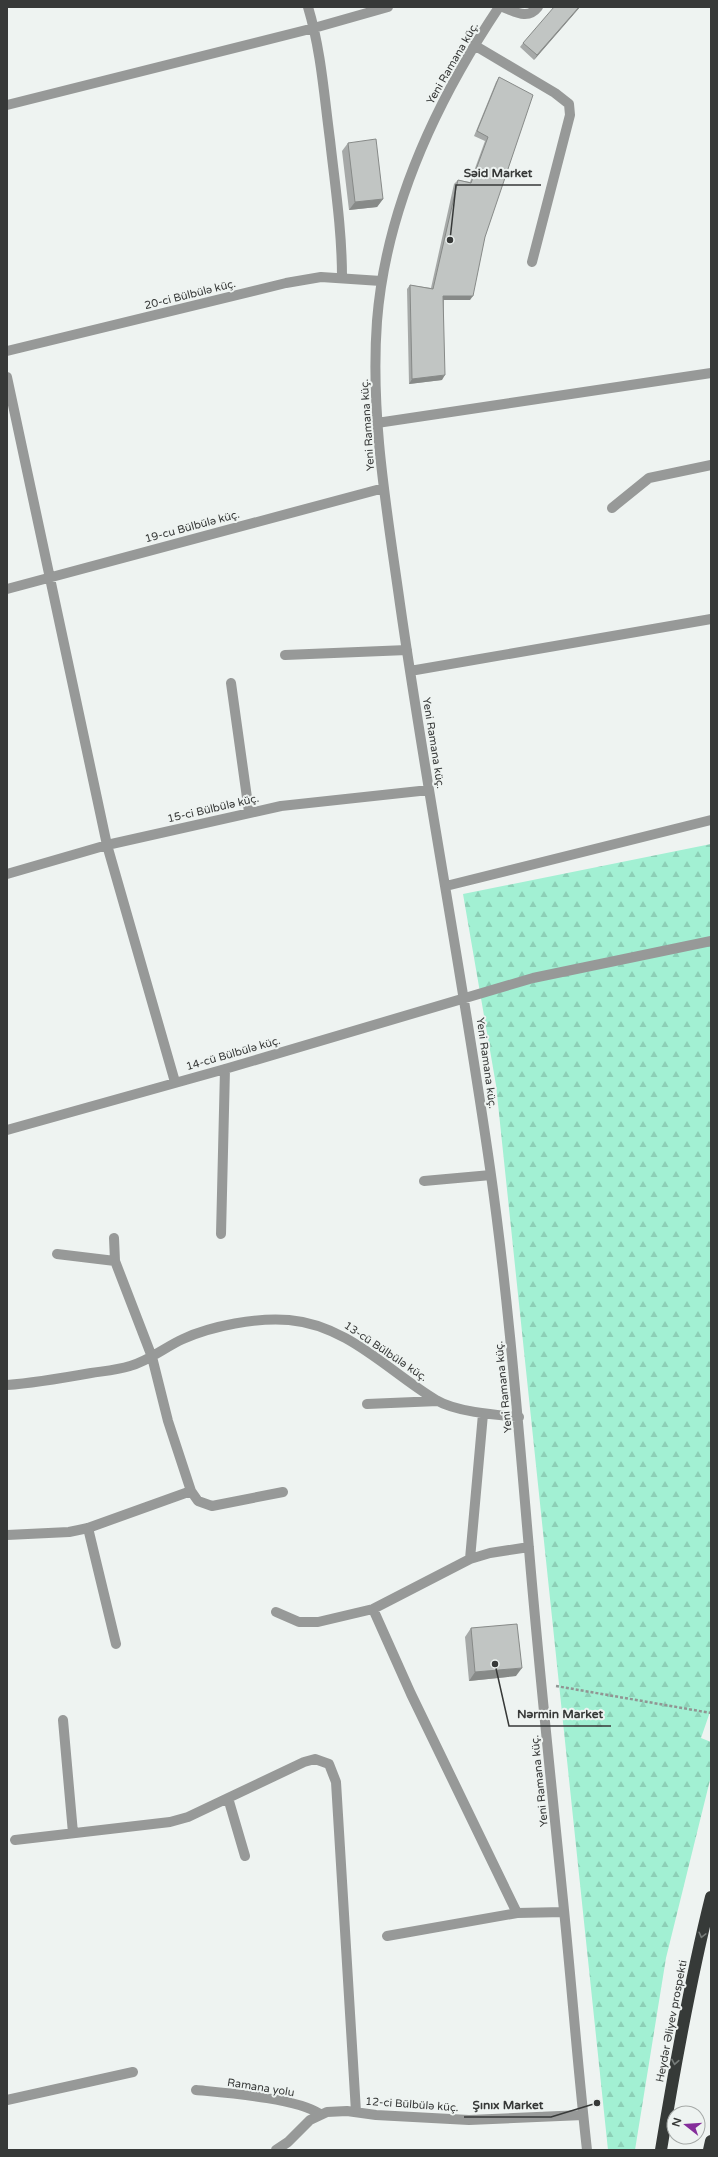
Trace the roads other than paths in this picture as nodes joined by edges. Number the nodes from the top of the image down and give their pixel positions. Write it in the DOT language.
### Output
graph roads {
  1 [pos="308,7"];
  2 [pos="388,7"];
  3 [pos="499,7"];
  4 [pos="503,7"];
  5 [pos="538,7"];
  6 [pos="314,28"];
  7 [pos="474,45"];
  8 [pos="7,104"];
  9 [pos="532,262"];
  10 [pos="342,277"];
  11 [pos="381,280"];
  12 [pos="7,351"];
  13 [pos="711,373"];
  14 [pos="7,377"];
  15 [pos="377,423"];
  16 [pos="711,465"];
  17 [pos="384,488"];
  18 [pos="612,508"];
  19 [pos="50,577"];
  20 [pos="7,589"];
  21 [pos="711,619"];
  22 [pos="407,650"];
  23 [pos="285,655"];
  24 [pos="410,671"];
  25 [pos="231,683"];
  26 [pos="429,790"];
  27 [pos="249,812"];
  28 [pos="711,820"];
  29 [pos="107,845"];
  30 [pos="7,874"];
  31 [pos="446,886"];
  32 [pos="711,940"];
  33 [pos="465,998"];
  34 [pos="224,1070"];
  35 [pos="175,1082"];
  36 [pos="7,1130"];
  37 [pos="491,1175"];
  38 [pos="424,1181"];
  39 [pos="221,1234"];
  40 [pos="114,1238"];
  41 [pos="57,1254"];
  42 [pos="115,1261"];
  43 [pos="152,1357"];
  44 [pos="7,1385"];
  45 [pos="438,1401"];
  46 [pos="367,1404"];
  47 [pos="482,1414"];
  48 [pos="519,1417"];
  49 [pos="191,1491"];
  50 [pos="283,1492"];
  51 [pos="88,1528"];
  52 [pos="7,1535"];
  53 [pos="529,1547"];
  54 [pos="470,1559"];
  55 [pos="373,1609"];
  56 [pos="276,1612"];
  57 [pos="116,1644"];
  58 [pos="63,1720"];
  59 [pos="228,1798"];
  60 [pos="73,1833"];
  61 [pos="16,1840"];
  62 [pos="245,1856"];
  63 [pos="711,1897"];
  64 [pos="564,1912"];
  65 [pos="518,1913"];
  66 [pos="387,1936"];
  67 [pos="133,2072"];
  68 [pos="196,2090"];
  69 [pos="7,2100"];
  70 [pos="356,2112"];
  71 [pos="320,2114"];
  72 [pos="583,2115"];
  73 [pos="711,2141"];
  74 [pos="276,2150"];
  75 [pos="587,2150"];
  76 [pos="661,2150"];
  77 [pos="709,2150"];
  1 -- 6 [label="street"];
  2 -- 6 [label="street"];
  3 -- 7 [label="street, Yeni Ramana küç."];
  4 -- 5 [label="street"];
  6 -- 8 [label="street"];
  6 -- 10 [label="street"];
  7 -- 9 [label="street"];
  7 -- 11 [label="street, Yeni Ramana küç."];
  10 -- 11 [label="street, 20-ci Bülbülə küç."];
  10 -- 12 [label="street, 20-ci Bülbülə küç."];
  11 -- 15 [label="street, Yeni Ramana küç."];
  13 -- 15 [label="street"];
  14 -- 19 [label="street"];
  15 -- 17 [label="street, Yeni Ramana küç."];
  16 -- 18 [label="street"];
  17 -- 19 [label="street, 19-cu Bülbülə küç."];
  17 -- 22 [label="street, Yeni Ramana küç."];
  19 -- 20 [label="street, 19-cu Bülbülə küç."];
  19 -- 29 [label="street"];
  21 -- 24 [label="street"];
  22 -- 23 [label="street"];
  22 -- 24 [label="street, Yeni Ramana küç."];
  24 -- 26 [label="street, Yeni Ramana küç."];
  25 -- 27 [label="street"];
  26 -- 27 [label="street, 15-ci Bülbülə küç."];
  26 -- 31 [label="street, Yeni Ramana küç."];
  27 -- 29 [label="street, 15-ci Bülbülə küç."];
  28 -- 31 [label="street"];
  29 -- 30 [label="street, 15-ci Bülbülə küç."];
  29 -- 35 [label="street"];
  31 -- 33 [label="street, Yeni Ramana küç."];
  32 -- 33 [label="street, 14-cü Bülbülə küç."];
  33 -- 34 [label="street, 14-cü Bülbülə küç."];
  33 -- 37 [label="street, Yeni Ramana küç."];
  34 -- 35 [label="street, 14-cü Bülbülə küç."];
  34 -- 39 [label="street"];
  35 -- 36 [label="street, 14-cü Bülbülə küç."];
  37 -- 38 [label="street"];
  37 -- 48 [label="street, Yeni Ramana küç."];
  40 -- 42 [label="street"];
  41 -- 42 [label="street"];
  42 -- 43 [label="street"];
  43 -- 44 [label="street, 13-cü Bülbülə küç."];
  43 -- 45 [label="street, 13-cü Bülbülə küç."];
  43 -- 49 [label="street"];
  45 -- 46 [label="street"];
  45 -- 47 [label="street, 13-cü Bülbülə küç."];
  47 -- 48 [label="street, 13-cü Bülbülə küç."];
  47 -- 54 [label="street"];
  48 -- 53 [label="street, Yeni Ramana küç."];
  49 -- 50 [label="street"];
  49 -- 51 [label="street"];
  51 -- 52 [label="street"];
  51 -- 57 [label="street"];
  53 -- 54 [label="street"];
  53 -- 64 [label="street, Yeni Ramana küç."];
  54 -- 55 [label="street"];
  55 -- 56 [label="street"];
  55 -- 65 [label="street"];
  58 -- 60 [label="street"];
  59 -- 60 [label="street"];
  59 -- 62 [label="street"];
  59 -- 70 [label="street"];
  60 -- 61 [label="street"];
  63 -- 76 [label="highway, Heydər Əliyev prospekti, one-way"];
  64 -- 65 [label="street"];
  64 -- 72 [label="street, Yeni Ramana küç."];
  65 -- 66 [label="street"];
  67 -- 69 [label="street"];
  68 -- 71 [label="street, Ramana yolu"];
  70 -- 71 [label="street, 12-ci Bülbülə küç."];
  70 -- 72 [label="street, 12-ci Bülbülə küç."];
  71 -- 74 [label="street, 12-ci Bülbülə küç."];
  72 -- 75 [label="street, Yeni Ramana küç."];
  73 -- 77 [label="highway"];
}
